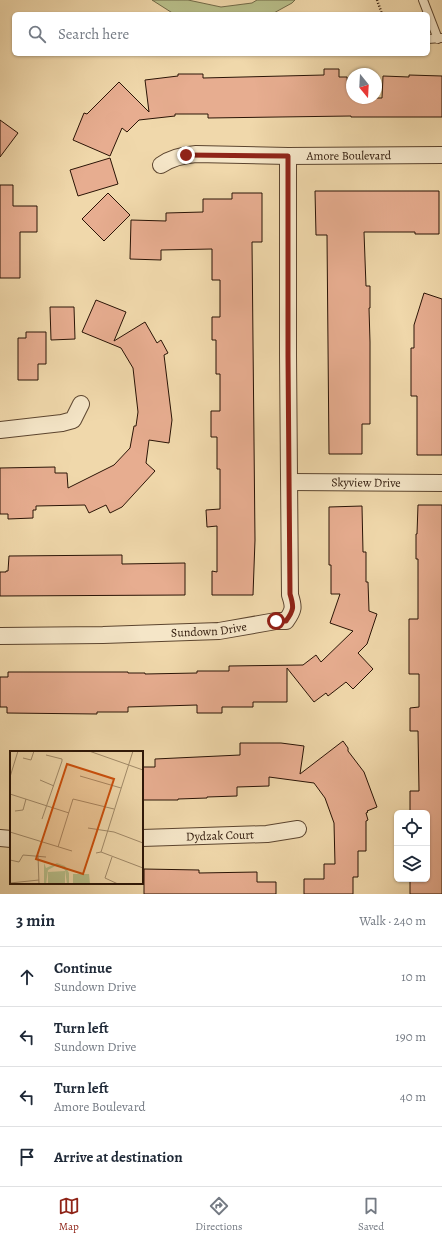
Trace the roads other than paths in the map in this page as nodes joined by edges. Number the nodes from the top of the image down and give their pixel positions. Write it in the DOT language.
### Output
graph roads {
  1 [pos="423,0"];
  2 [pos="428,12"];
  3 [pos="430,16"];
  4 [pos="440,38"];
  5 [pos="430,39"];
  6 [pos="442,155"];
  7 [pos="288,156"];
  8 [pos="161,165"];
  9 [pos="81,404"];
  10 [pos="0,430"];
  11 [pos="290,482"];
  12 [pos="442,483"];
  13 [pos="0,636"];
  14 [pos="298,829"];
  15 [pos="143,838"];
  1 -- 2 [label="lane"];
  3 -- 4 [label="lane"];
  4 -- 5 [label="lane"];
  6 -- 7 [label="street, Amore Boulevard"];
  7 -- 8 [label="street, Amore Boulevard"];
  7 -- 11 [label="street, Sundown Drive"];
  9 -- 10 [label="street"];
  11 -- 12 [label="street, Skyview Drive"];
  11 -- 13 [label="street, Sundown Drive"];
  14 -- 15 [label="street, Dydzak Court"];
}
